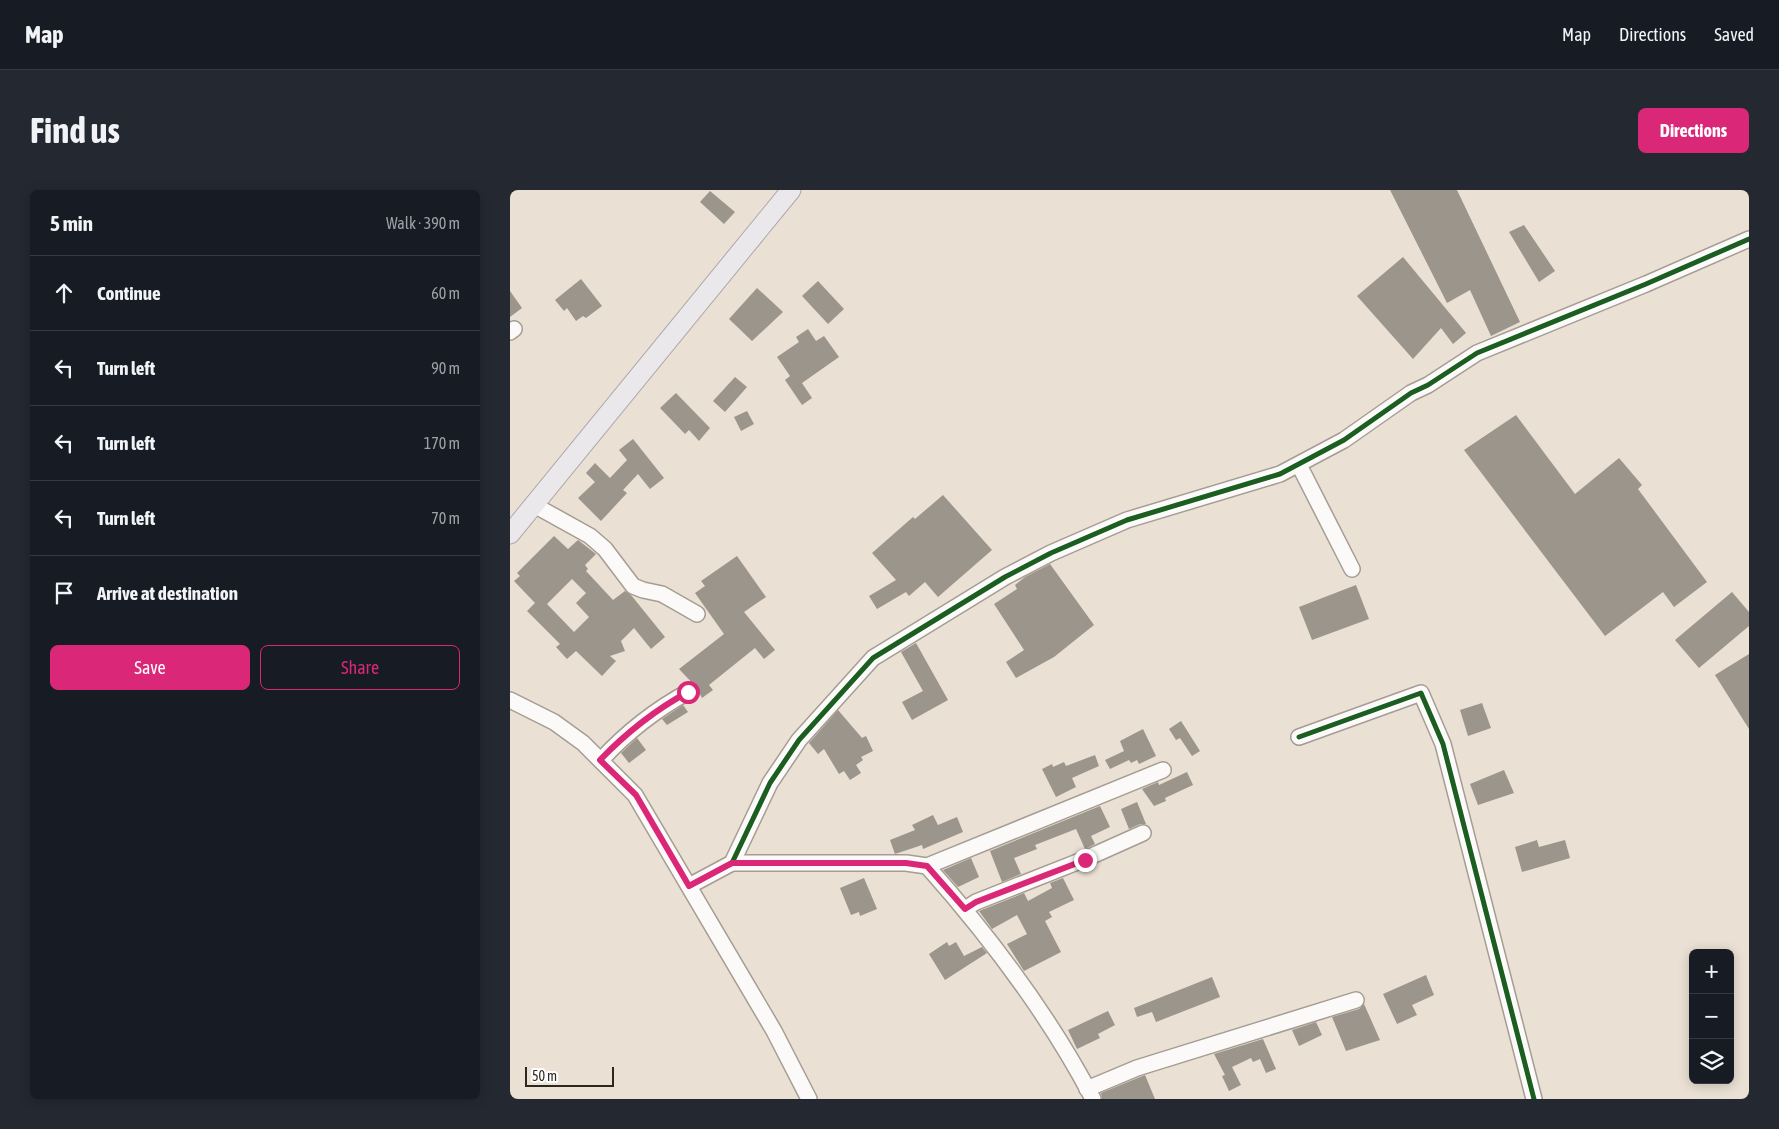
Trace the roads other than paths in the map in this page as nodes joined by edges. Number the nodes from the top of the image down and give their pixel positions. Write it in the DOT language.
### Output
graph roads {
  1 [pos="791,190"];
  2 [pos="1749,238"];
  3 [pos="1299,465"];
  4 [pos="534,505"];
  5 [pos="510,534"];
  6 [pos="1352,569"];
  7 [pos="697,614"];
  8 [pos="688,692"];
  9 [pos="510,700"];
  10 [pos="1299,737"];
  11 [pos="600,760"];
  12 [pos="1163,770"];
  13 [pos="1143,833"];
  14 [pos="732,863"];
  15 [pos="927,866"];
  16 [pos="689,886"];
  17 [pos="965,909"];
  18 [pos="1356,1000"];
  19 [pos="1090,1094"];
  20 [pos="809,1099"];
  21 [pos="1534,1099"];
  1 -- 4 [label="main road"];
  2 -- 3 [label="street"];
  3 -- 6 [label="street"];
  3 -- 14 [label="street"];
  4 -- 5 [label="main road"];
  4 -- 7 [label="street"];
  8 -- 11 [label="street"];
  9 -- 11 [label="street"];
  10 -- 21 [label="street"];
  11 -- 16 [label="street"];
  12 -- 15 [label="street"];
  13 -- 17 [label="street"];
  14 -- 15 [label="street"];
  14 -- 16 [label="street"];
  15 -- 17 [label="street"];
  16 -- 20 [label="street"];
  17 -- 19 [label="street"];
  18 -- 19 [label="street"];
}
